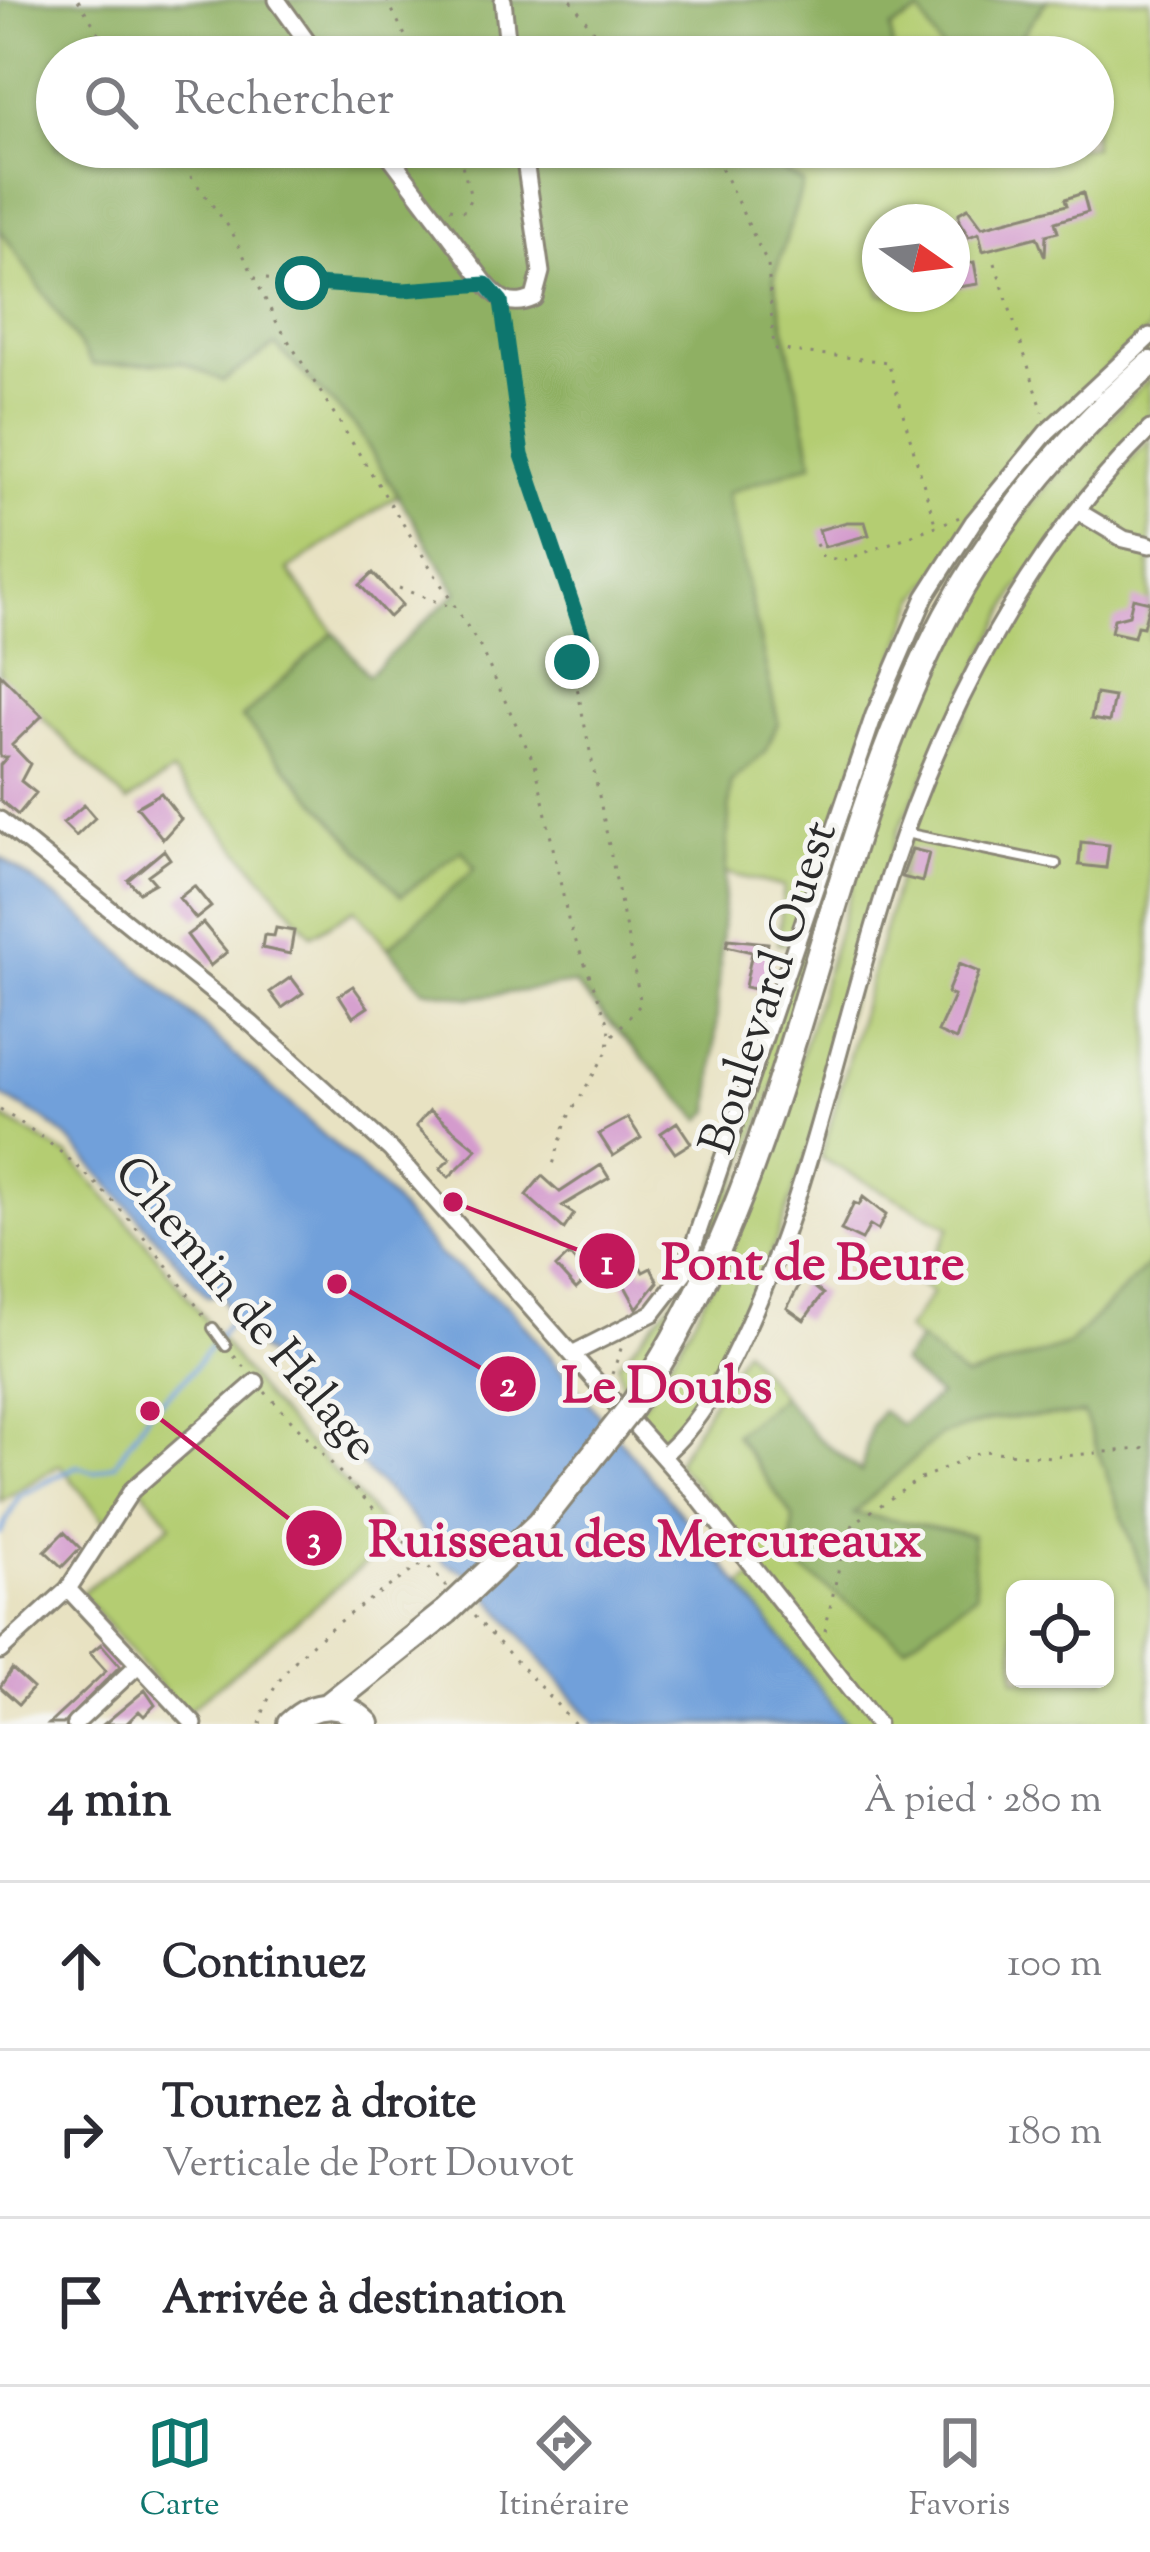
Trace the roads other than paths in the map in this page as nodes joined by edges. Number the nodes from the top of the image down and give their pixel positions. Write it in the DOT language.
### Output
graph roads {
  1 [pos="277,0"];
  2 [pos="503,0"];
  3 [pos="303,36"];
  4 [pos="507,36"];
  5 [pos="399,168"];
  6 [pos="526,168"];
  7 [pos="1150,336"];
  8 [pos="1150,364"];
  9 [pos="1150,429"];
  10 [pos="1079,512"];
  11 [pos="1150,545"];
  12 [pos="0,820"];
  13 [pos="904,832"];
  14 [pos="1057,864"];
  15 [pos="213,1328"];
  16 [pos="226,1346"];
  17 [pos="574,1354"];
  18 [pos="256,1382"];
  19 [pos="622,1403"];
  20 [pos="662,1456"];
  21 [pos="68,1589"];
  22 [pos="0,1651"];
  23 [pos="138,1665"];
  24 [pos="380,1667"];
  25 [pos="328,1706"];
  26 [pos="75,1724"];
  27 [pos="194,1724"];
  28 [pos="290,1724"];
  29 [pos="368,1724"];
  30 [pos="877,1724"];
  1 -- 3 [label="street"];
  2 -- 4 [label="street"];
  5 -- 6 [label="street"];
  7 -- 17 [label="street"];
  8 -- 19 [label="main road, Boulevard Ouest"];
  9 -- 10 [label="street"];
  10 -- 11 [label="street"];
  10 -- 13 [label="street"];
  12 -- 17 [label="street"];
  13 -- 14 [label="lane"];
  13 -- 20 [label="street"];
  15 -- 16 [label="lane, Chemin de Halage"];
  17 -- 19 [label="street"];
  18 -- 21 [label="street"];
  19 -- 20 [label="street"];
  19 -- 24 [label="main road, Boulevard Ouest, bridge"];
  20 -- 30 [label="street"];
  21 -- 22 [label="street"];
  21 -- 23 [label="street"];
  23 -- 26 [label="street"];
  23 -- 27 [label="street"];
  24 -- 25 [label="main road, Boulevard Ouest"];
  24 -- 29 [label="main road"];
  25 -- 28 [label="main road, Boulevard Ouest"];
  25 -- 29 [label="main road"];
}
